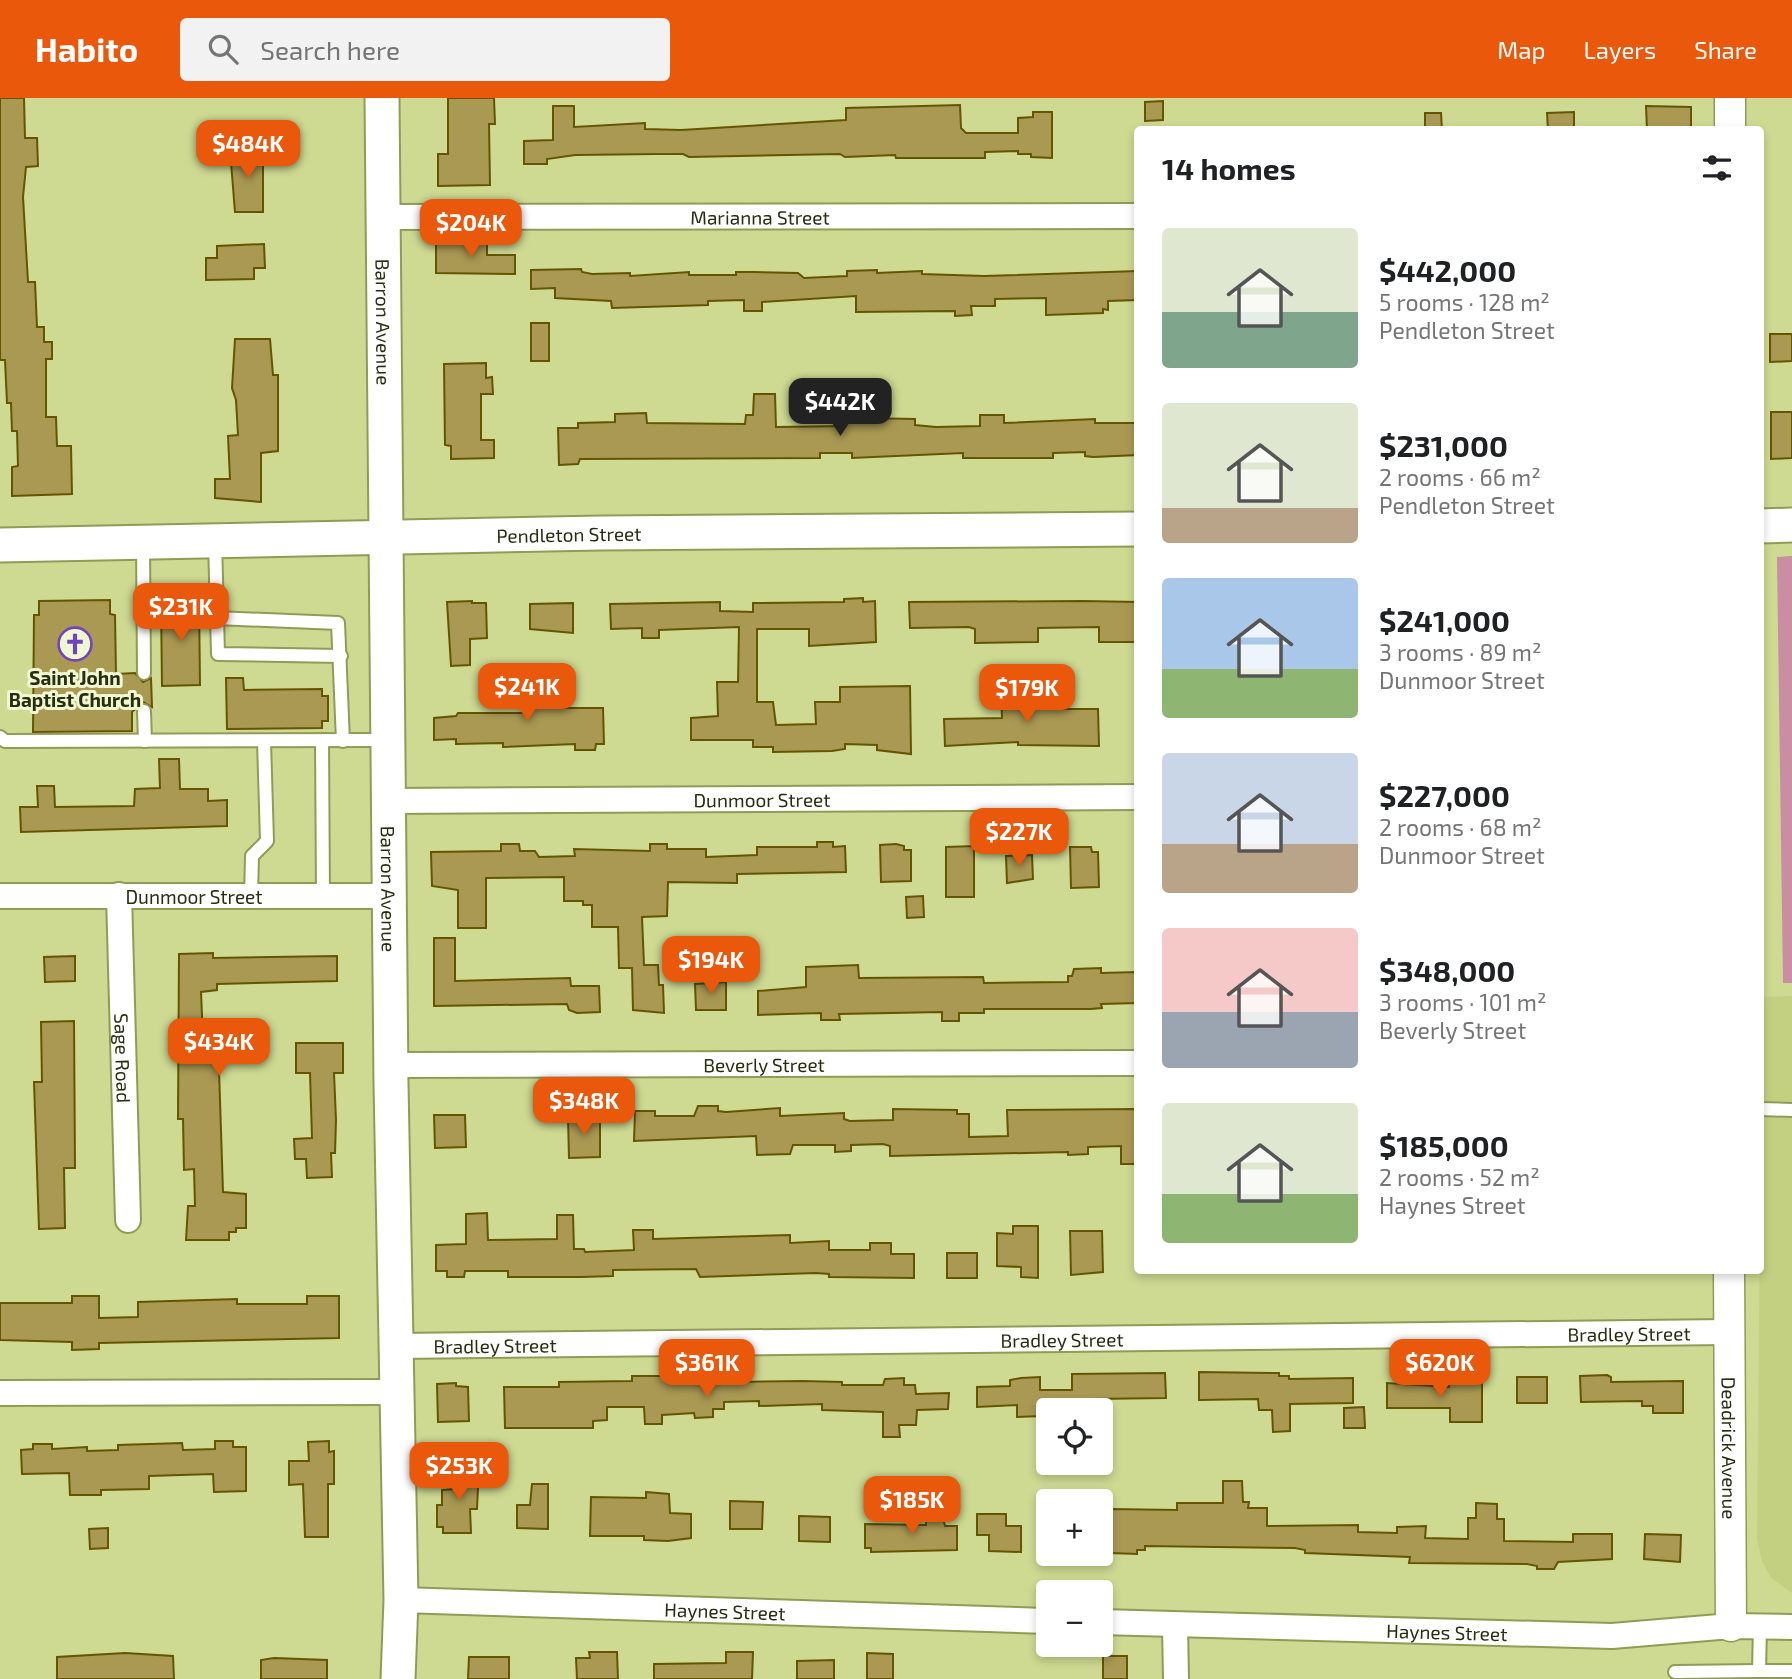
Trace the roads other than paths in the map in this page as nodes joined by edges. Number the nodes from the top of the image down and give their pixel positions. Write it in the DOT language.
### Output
graph roads {
  1 [pos="382,98"];
  2 [pos="1730,98"];
  3 [pos="1730,126"];
  4 [pos="1134,216"];
  5 [pos="384,217"];
  6 [pos="1792,525"];
  7 [pos="1764,526"];
  8 [pos="1134,529"];
  9 [pos="384,536"];
  10 [pos="215,541"];
  11 [pos="143,543"];
  12 [pos="0,545"];
  13 [pos="216,618"];
  14 [pos="341,656"];
  15 [pos="144,673"];
  16 [pos="144,712"];
  17 [pos="0,737"];
  18 [pos="322,740"];
  19 [pos="387,740"];
  20 [pos="145,741"];
  21 [pos="264,741"];
  22 [pos="343,741"];
  23 [pos="1134,797"];
  24 [pos="387,801"];
  25 [pos="120,895"];
  26 [pos="0,896"];
  27 [pos="251,896"];
  28 [pos="323,896"];
  29 [pos="389,896"];
  30 [pos="1134,1063"];
  31 [pos="391,1065"];
  32 [pos="1764,1109"];
  33 [pos="1792,1110"];
  34 [pos="128,1220"];
  35 [pos="1729,1274"];
  36 [pos="1728,1332"];
  37 [pos="395,1346"];
  38 [pos="396,1392"];
  39 [pos="0,1393"];
  40 [pos="401,1600"];
  41 [pos="1036,1620"];
  42 [pos="1113,1622"];
  43 [pos="1175,1625"];
  44 [pos="1746,1627"];
  45 [pos="1792,1627"];
  46 [pos="1759,1671"];
  47 [pos="1792,1671"];
  48 [pos="1675,1672"];
  49 [pos="398,1679"];
  50 [pos="1176,1679"];
  1 -- 5 [label="main road, Barron Avenue"];
  2 -- 3 [label="street"];
  4 -- 5 [label="street, Marianna Street"];
  5 -- 9 [label="main road, Barron Avenue"];
  6 -- 7 [label="main road"];
  8 -- 9 [label="main road, Pendleton Street"];
  9 -- 10 [label="main road, Pendleton Street"];
  9 -- 19 [label="main road, Barron Avenue"];
  10 -- 11 [label="main road, Pendleton Street"];
  10 -- 13 [label="lane"];
  11 -- 12 [label="main road, Pendleton Street"];
  11 -- 15 [label="lane"];
  13 -- 14 [label="lane"];
  13 -- 14 [label="lane"];
  14 -- 22 [label="lane"];
  16 -- 20 [label="lane"];
  17 -- 20 [label="lane"];
  18 -- 21 [label="lane"];
  18 -- 22 [label="lane"];
  18 -- 28 [label="lane"];
  19 -- 22 [label="lane"];
  19 -- 24 [label="main road, Barron Avenue"];
  20 -- 21 [label="lane"];
  21 -- 27 [label="lane"];
  23 -- 24 [label="street, Dunmoor Street"];
  24 -- 29 [label="main road, Barron Avenue"];
  25 -- 26 [label="street, Dunmoor Street"];
  25 -- 27 [label="street, Dunmoor Street"];
  25 -- 34 [label="street, Sage Road"];
  27 -- 28 [label="street, Dunmoor Street"];
  28 -- 29 [label="street, Dunmoor Street"];
  29 -- 31 [label="main road, Barron Avenue"];
  30 -- 31 [label="street, Beverly Street"];
  31 -- 37 [label="main road, Barron Avenue"];
  32 -- 33 [label="lane"];
  35 -- 36 [label="street, Deadrick Avenue"];
  36 -- 37 [label="street, Bradley Street"];
  36 -- 44 [label="street, Deadrick Avenue"];
  37 -- 38 [label="main road, Barron Avenue"];
  38 -- 39 [label="street"];
  38 -- 40 [label="main road, Barron Avenue"];
  40 -- 41 [label="street, Haynes Street"];
  40 -- 49 [label="main road, Barron Avenue"];
  42 -- 43 [label="street, Haynes Street"];
  43 -- 44 [label="street, Haynes Street"];
  43 -- 50 [label="street"];
  44 -- 45 [label="street, Haynes Street"];
  44 -- 46 [label="lane"];
  46 -- 47 [label="lane"];
  46 -- 48 [label="lane"];
}
